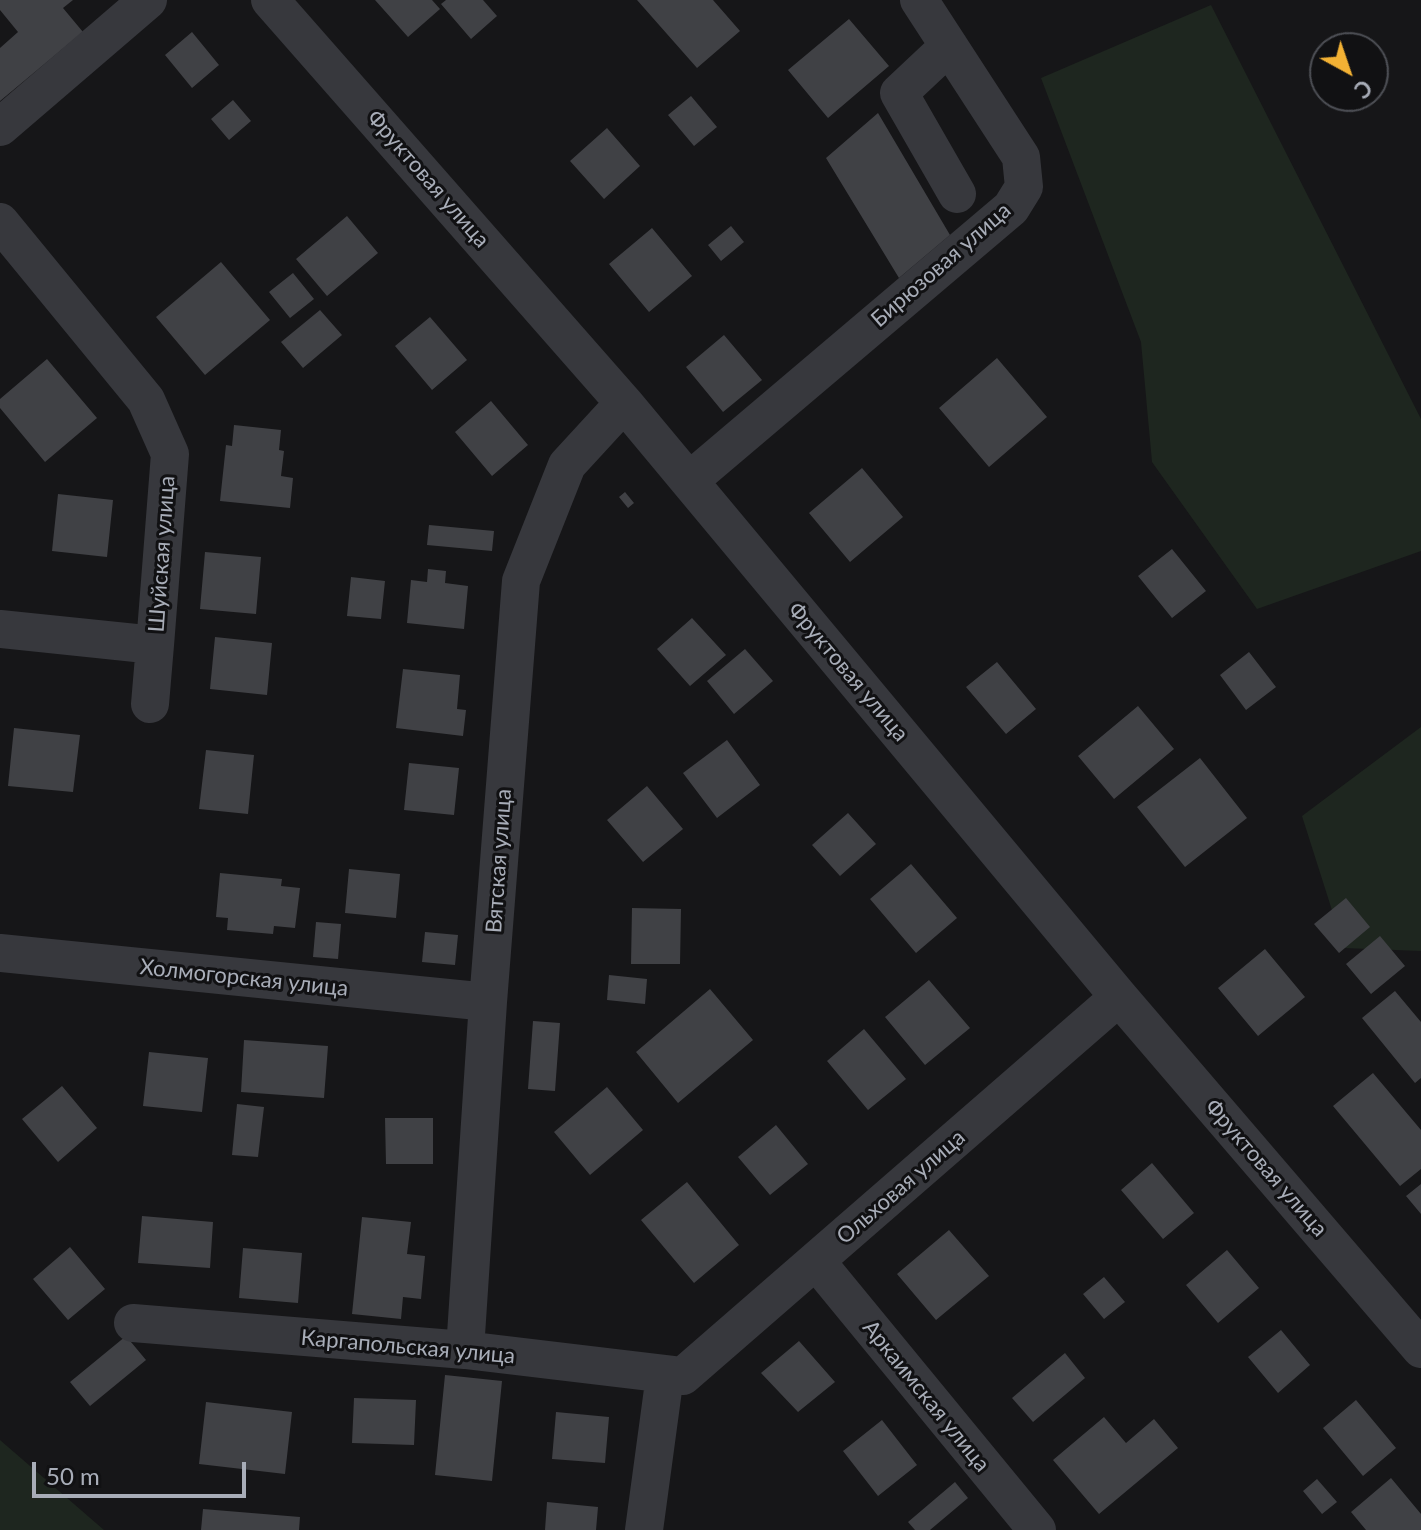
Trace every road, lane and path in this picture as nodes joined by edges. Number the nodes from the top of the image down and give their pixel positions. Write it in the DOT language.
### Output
graph roads {
  1 [pos="148,0"];
  2 [pos="270,0"];
  3 [pos="919,0"];
  4 [pos="949,46"];
  5 [pos="0,127"];
  6 [pos="957,194"];
  7 [pos="0,222"];
  8 [pos="624,403"];
  9 [pos="689,481"];
  10 [pos="0,629"];
  11 [pos="155,645"];
  12 [pos="150,704"];
  13 [pos="0,953"];
  14 [pos="1119,997"];
  15 [pos="488,1002"];
  16 [pos="816,1261"];
  17 [pos="133,1323"];
  18 [pos="1421,1349"];
  19 [pos="465,1350"];
  20 [pos="674,1376"];
  21 [pos="644,1530"];
  22 [pos="1037,1530"];
  1 -- 5 [label="street"];
  2 -- 8 [label="street, Фруктовая улица"];
  3 -- 4 [label="street, Бирюзовая улица"];
  4 -- 6 [label="street"];
  4 -- 9 [label="street, Бирюзовая улица"];
  7 -- 11 [label="street, Шуйская улица"];
  8 -- 9 [label="street, Фруктовая улица"];
  8 -- 15 [label="street, Вятская улица"];
  9 -- 14 [label="street, Фруктовая улица"];
  10 -- 11 [label="street, Шуйская улица"];
  11 -- 12 [label="street"];
  13 -- 15 [label="street, Холмогорская улица"];
  14 -- 16 [label="street, Ольховая улица"];
  14 -- 18 [label="street, Фруктовая улица"];
  15 -- 19 [label="street, Вятская улица"];
  16 -- 20 [label="street, Ольховая улица"];
  16 -- 22 [label="street, Аркаимская улица"];
  17 -- 19 [label="street, Каргапольская улица"];
  19 -- 20 [label="street, Каргапольская улица"];
  20 -- 21 [label="street"];
}
